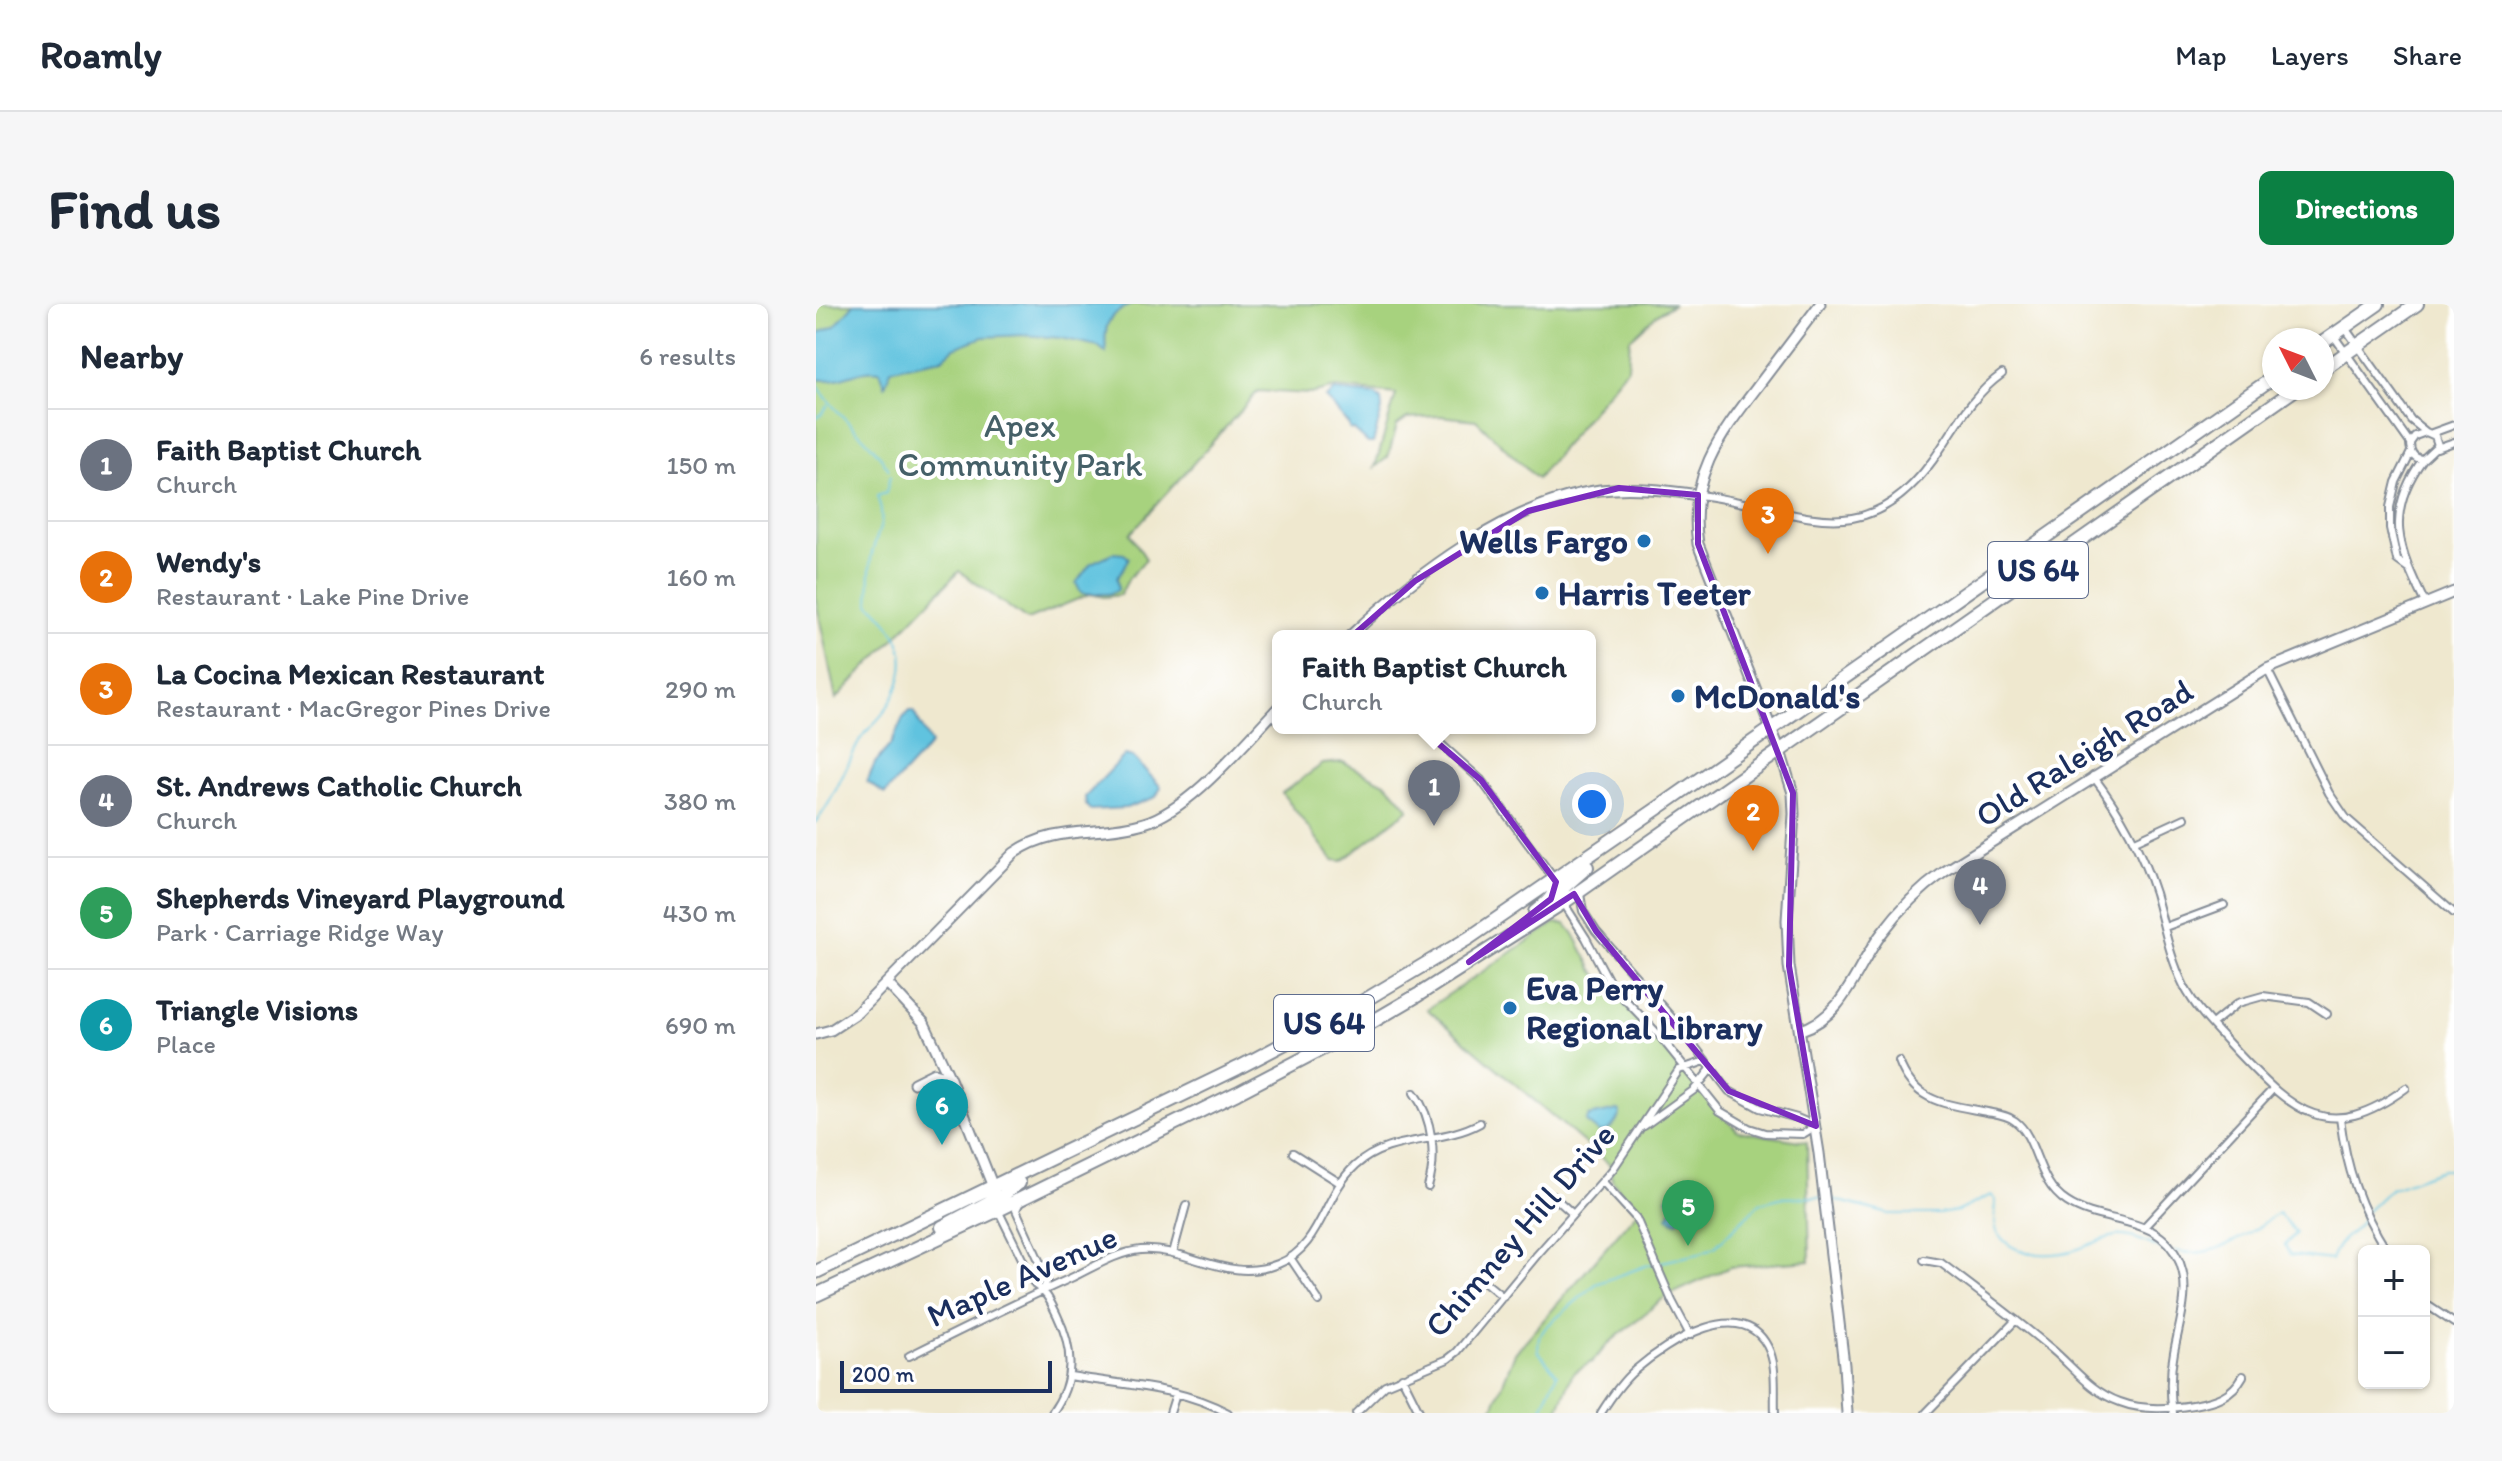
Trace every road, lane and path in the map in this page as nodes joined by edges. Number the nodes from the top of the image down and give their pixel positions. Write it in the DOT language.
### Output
graph roads {
  1 [pos="1820,304"];
  2 [pos="2378,304"];
  3 [pos="2417,304"];
  4 [pos="2345,327"];
  5 [pos="2334,335"];
  6 [pos="2334,342"];
  7 [pos="2352,350"];
  8 [pos="2334,362"];
  9 [pos="2002,374"];
  10 [pos="2262,385"];
  11 [pos="2280,400"];
  12 [pos="2454,425"];
  13 [pos="2429,432"];
  14 [pos="2454,442"];
  15 [pos="2410,443"];
  16 [pos="2437,448"];
  17 [pos="2411,452"];
  18 [pos="2423,459"];
  19 [pos="1698,495"];
  20 [pos="2408,568"];
  21 [pos="2454,592"];
  22 [pos="2425,603"];
  23 [pos="1357,630"];
  24 [pos="2267,669"];
  25 [pos="1272,714"];
  26 [pos="1771,730"];
  27 [pos="1430,734"];
  28 [pos="1780,751"];
  29 [pos="2093,776"];
  30 [pos="2185,818"];
  31 [pos="1627,830"];
  32 [pos="2135,841"];
  33 [pos="1555,880"];
  34 [pos="1584,888"];
  35 [pos="1563,902"];
  36 [pos="2224,905"];
  37 [pos="2454,913"];
  38 [pos="2165,927"];
  39 [pos="1469,962"];
  40 [pos="887,983"];
  41 [pos="2327,1014"];
  42 [pos="2212,1024"];
  43 [pos="1801,1030"];
  44 [pos="816,1034"];
  45 [pos="1705,1061"];
  46 [pos="1899,1061"];
  47 [pos="1684,1067"];
  48 [pos="1711,1069"];
  49 [pos="950,1079"];
  50 [pos="914,1083"];
  51 [pos="1698,1086"];
  52 [pos="2406,1088"];
  53 [pos="2272,1090"];
  54 [pos="1414,1093"];
  55 [pos="2340,1118"];
  56 [pos="1480,1123"];
  57 [pos="1119,1126"];
  58 [pos="1816,1126"];
  59 [pos="1641,1128"];
  60 [pos="1430,1139"];
  61 [pos="1293,1153"];
  62 [pos="1603,1182"];
  63 [pos="1340,1183"];
  64 [pos="993,1187"];
  65 [pos="1428,1187"];
  66 [pos="1553,1196"];
  67 [pos="1021,1199"];
  68 [pos="1186,1205"];
  69 [pos="998,1210"];
  70 [pos="1573,1214"];
  71 [pos="2145,1226"];
  72 [pos="2384,1245"];
  73 [pos="1173,1253"];
  74 [pos="1291,1259"];
  75 [pos="1924,1260"];
  76 [pos="877,1266"];
  77 [pos="816,1272"];
  78 [pos="1480,1278"];
  79 [pos="1044,1290"];
  80 [pos="816,1295"];
  81 [pos="1503,1297"];
  82 [pos="1319,1301"];
  83 [pos="2430,1307"];
  84 [pos="2016,1320"];
  85 [pos="2454,1323"];
  86 [pos="1690,1335"];
  87 [pos="909,1356"];
  88 [pos="1070,1376"];
  89 [pos="2243,1376"];
  90 [pos="1402,1377"];
  91 [pos="1176,1394"];
  92 [pos="2173,1410"];
  93 [pos="1052,1413"];
  94 [pos="1170,1413"];
  95 [pos="1228,1413"];
  96 [pos="1356,1413"];
  97 [pos="1420,1413"];
  98 [pos="1601,1413"];
  99 [pos="1775,1413"];
  100 [pos="1847,1413"];
  101 [pos="1926,1413"];
  1 -- 19 [label="street"];
  2 -- 4 [label="highway"];
  3 -- 7 [label="highway"];
  4 -- 5 [label="highway"];
  4 -- 7 [label="street"];
  6 -- 7 [label="street"];
  7 -- 8 [label="highway"];
  7 -- 13 [label="street"];
  7 -- 15 [label="street"];
  9 -- 19 [label="street"];
  10 -- 26 [label="highway, US 64"];
  11 -- 28 [label="highway, US 64"];
  12 -- 13 [label="street"];
  13 -- 15 [label="street"];
  13 -- 16 [label="street"];
  14 -- 16 [label="street"];
  15 -- 17 [label="street"];
  16 -- 18 [label="street"];
  17 -- 18 [label="street"];
  17 -- 20 [label="street"];
  18 -- 20 [label="street"];
  19 -- 23 [label="street"];
  19 -- 26 [label="street"];
  20 -- 22 [label="street"];
  21 -- 22 [label="street, Old Raleigh Road"];
  22 -- 24 [label="street, Old Raleigh Road"];
  24 -- 29 [label="street, Old Raleigh Road"];
  24 -- 37 [label="street"];
  25 -- 40 [label="street"];
  26 -- 28 [label="street"];
  26 -- 31 [label="highway, US 64"];
  27 -- 33 [label="street"];
  28 -- 34 [label="highway, US 64"];
  28 -- 43 [label="street"];
  29 -- 32 [label="street"];
  29 -- 43 [label="street, Old Raleigh Road"];
  30 -- 32 [label="street"];
  31 -- 33 [label="highway, US 64"];
  31 -- 35 [label="highway"];
  32 -- 38 [label="street"];
  33 -- 39 [label="highway"];
  33 -- 57 [label="highway, US 64"];
  34 -- 35 [label="highway, US 64"];
  34 -- 45 [label="street"];
  35 -- 39 [label="highway, US 64"];
  35 -- 47 [label="street"];
  36 -- 38 [label="street"];
  38 -- 42 [label="street"];
  39 -- 67 [label="highway, US 64"];
  40 -- 44 [label="street"];
  40 -- 49 [label="street"];
  41 -- 42 [label="street"];
  42 -- 53 [label="street"];
  43 -- 58 [label="street"];
  45 -- 47 [label="street"];
  45 -- 48 [label="street"];
  46 -- 71 [label="street"];
  47 -- 51 [label="street"];
  47 -- 59 [label="street, Chimney Hill Drive"];
  48 -- 51 [label="street, Chimney Hill Drive"];
  48 -- 58 [label="street"];
  49 -- 50 [label="street"];
  49 -- 64 [label="street"];
  51 -- 58 [label="street"];
  51 -- 59 [label="street, Chimney Hill Drive"];
  52 -- 55 [label="street"];
  53 -- 55 [label="street"];
  53 -- 71 [label="street"];
  54 -- 60 [label="street"];
  55 -- 72 [label="street"];
  56 -- 60 [label="street"];
  57 -- 64 [label="highway, US 64"];
  57 -- 69 [label="highway"];
  58 -- 100 [label="street"];
  59 -- 62 [label="street, Chimney Hill Drive"];
  60 -- 63 [label="street"];
  60 -- 65 [label="street"];
  61 -- 63 [label="street"];
  62 -- 70 [label="street, Chimney Hill Drive"];
  62 -- 86 [label="street"];
  63 -- 74 [label="street"];
  64 -- 76 [label="highway"];
  64 -- 77 [label="highway, US 64"];
  66 -- 70 [label="street"];
  67 -- 69 [label="highway, US 64"];
  67 -- 79 [label="street"];
  68 -- 73 [label="street"];
  69 -- 76 [label="highway, US 64"];
  69 -- 79 [label="street"];
  70 -- 81 [label="street, Chimney Hill Drive"];
  71 -- 92 [label="street"];
  73 -- 74 [label="street, Maple Avenue"];
  73 -- 79 [label="street, Maple Avenue"];
  74 -- 82 [label="street"];
  75 -- 84 [label="street"];
  76 -- 80 [label="highway, US 64"];
  78 -- 81 [label="street"];
  79 -- 87 [label="street, Maple Avenue"];
  79 -- 88 [label="street"];
  81 -- 90 [label="street, Chimney Hill Drive"];
  83 -- 85 [label="street"];
  84 -- 92 [label="street"];
  84 -- 101 [label="street"];
  86 -- 98 [label="street"];
  86 -- 99 [label="street"];
  88 -- 91 [label="street"];
  88 -- 93 [label="street"];
  89 -- 92 [label="street"];
  90 -- 96 [label="street, Chimney Hill Drive"];
  90 -- 97 [label="street"];
  91 -- 94 [label="street"];
  91 -- 95 [label="street"];
}
